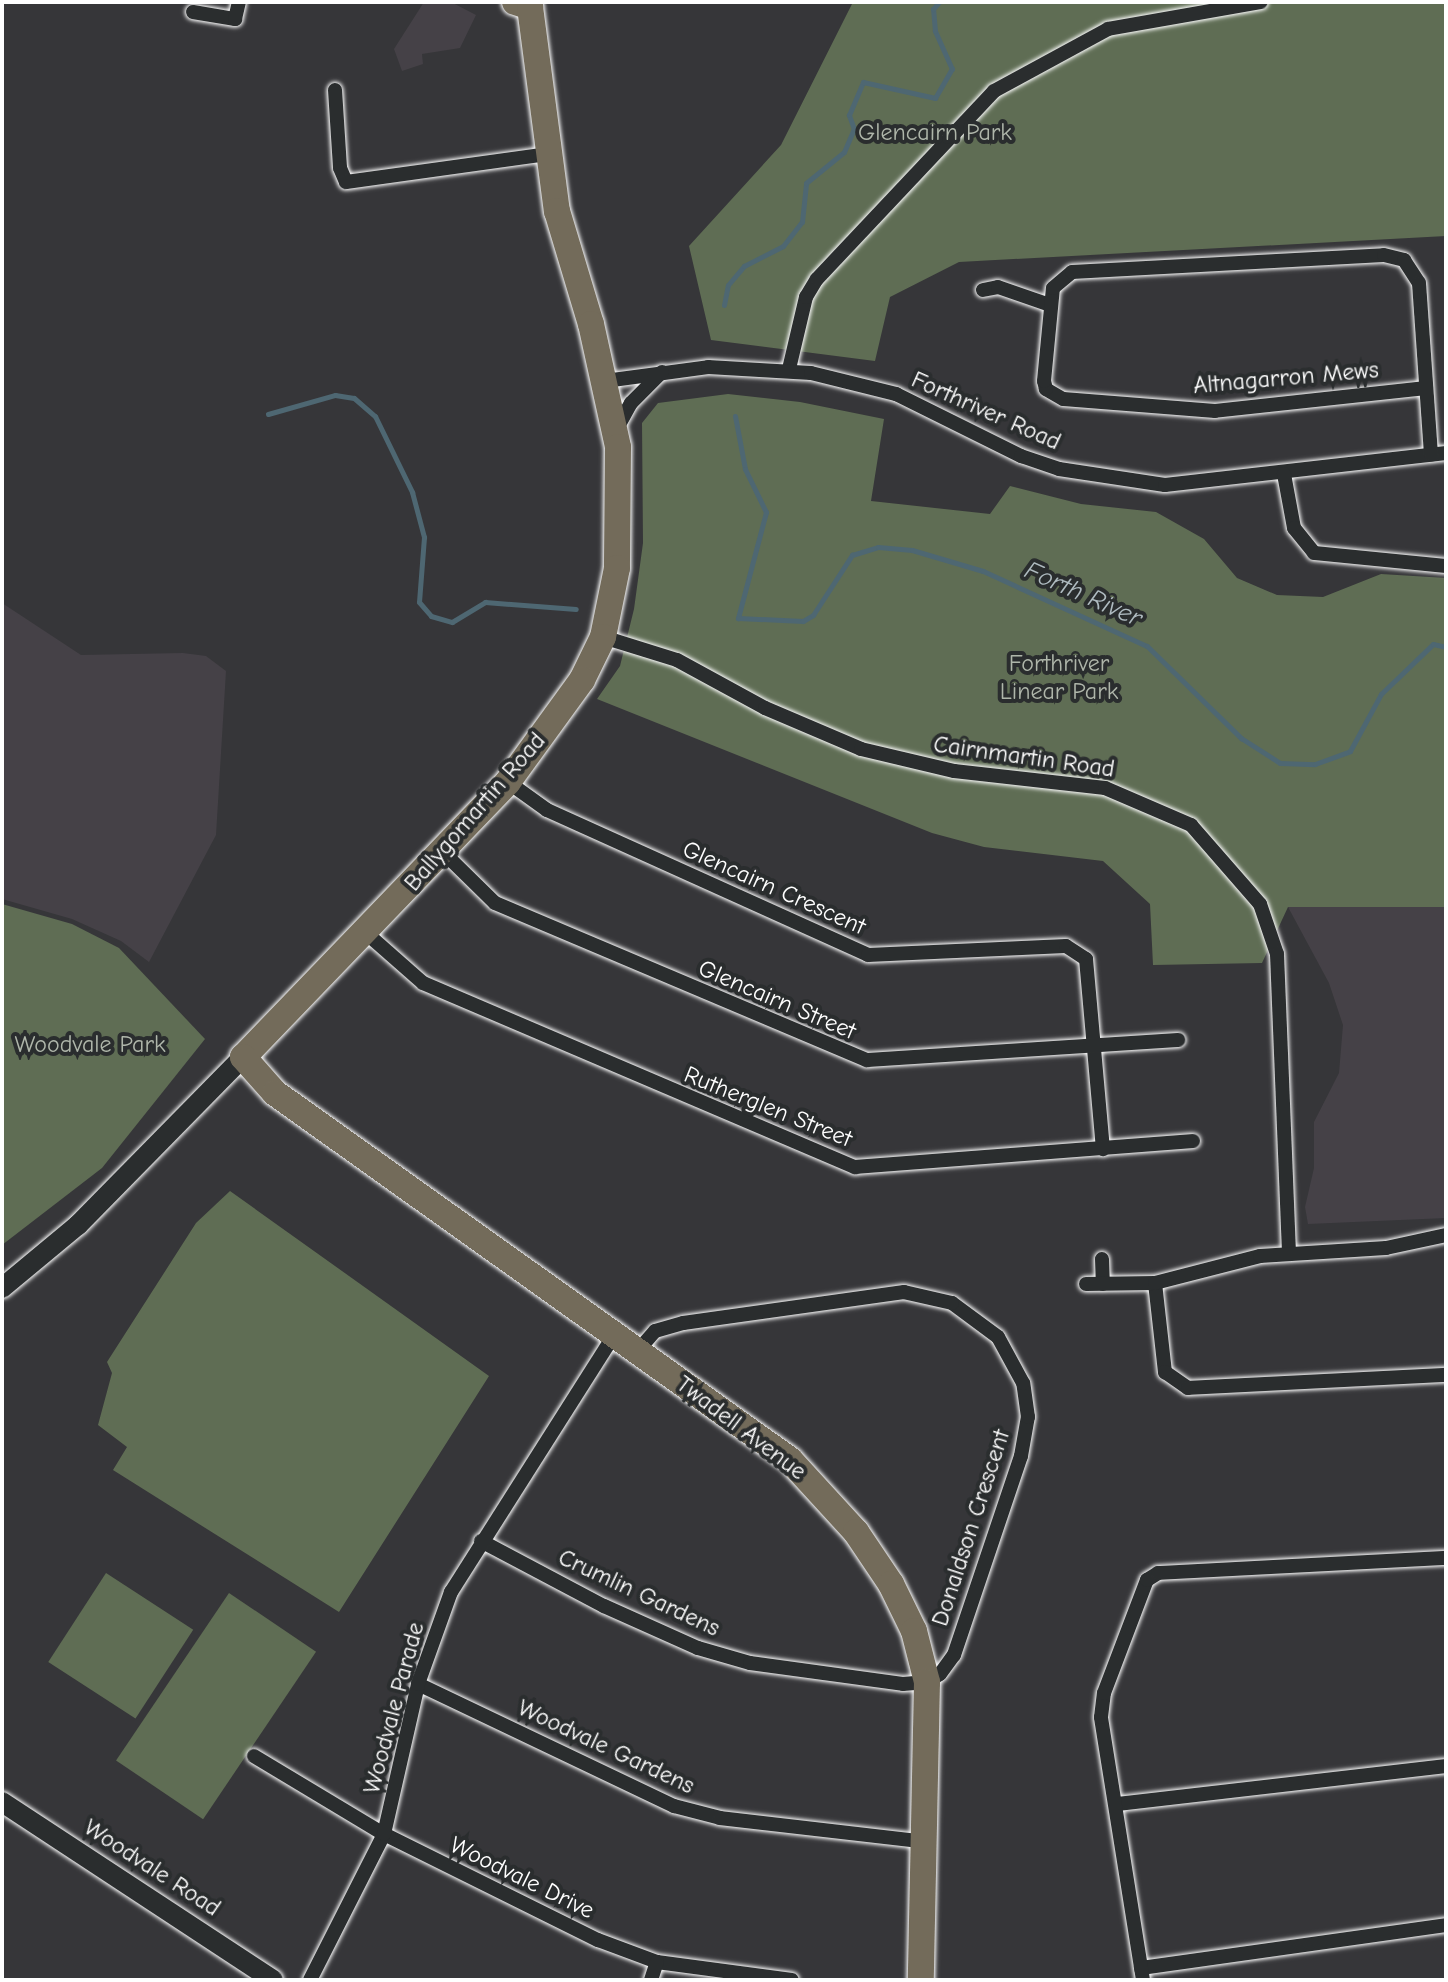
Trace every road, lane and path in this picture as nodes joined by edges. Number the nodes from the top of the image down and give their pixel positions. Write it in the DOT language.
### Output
graph roads {
  1 [pos="239,2"];
  2 [pos="1261,2"];
  3 [pos="530,3"];
  4 [pos="193,12"];
  5 [pos="335,90"];
  6 [pos="547,154"];
  7 [pos="983,290"];
  8 [pos="1050,305"];
  9 [pos="789,369"];
  10 [pos="662,372"];
  11 [pos="605,381"];
  12 [pos="1426,388"];
  13 [pos="615,433"];
  14 [pos="1438,454"];
  15 [pos="1284,474"];
  16 [pos="1446,566"];
  17 [pos="603,637"];
  18 [pos="508,782"];
  19 [pos="444,853"];
  20 [pos="365,932"];
  21 [pos="1178,1040"];
  22 [pos="1093,1045"];
  23 [pos="243,1057"];
  24 [pos="1193,1141"];
  25 [pos="1103,1149"];
  26 [pos="1446,1235"];
  27 [pos="1289,1254"];
  28 [pos="1102,1259"];
  29 [pos="1155,1283"];
  30 [pos="1086,1284"];
  31 [pos="1103,1284"];
  32 [pos="2,1288"];
  33 [pos="614,1335"];
  34 [pos="637,1352"];
  35 [pos="1446,1375"];
  36 [pos="481,1541"];
  37 [pos="1446,1558"];
  38 [pos="927,1682"];
  39 [pos="418,1684"];
  40 [pos="254,1756"];
  41 [pos="1446,1766"];
  42 [pos="2,1802"];
  43 [pos="1118,1804"];
  44 [pos="384,1834"];
  45 [pos="926,1842"];
  46 [pos="1446,1925"];
  47 [pos="657,1962"];
  48 [pos="1142,1974"];
  49 [pos="273,1980"];
  50 [pos="310,1980"];
  51 [pos="651,1980"];
  52 [pos="792,1980"];
  53 [pos="921,1980"];
  1 -- 4 [label="street"];
  2 -- 9 [label="street"];
  3 -- 6 [label="highway, Ballygomartin Road"];
  5 -- 6 [label="street"];
  6 -- 11 [label="highway, Ballygomartin Road"];
  7 -- 8 [label="street"];
  8 -- 12 [label="street, Altnagarron Mews"];
  8 -- 12 [label="street"];
  9 -- 10 [label="street, Forthriver Road"];
  9 -- 15 [label="street, Forthriver Road"];
  10 -- 11 [label="street, Forthriver Road"];
  10 -- 13 [label="street"];
  11 -- 13 [label="highway, Ballygomartin Road"];
  12 -- 14 [label="street"];
  13 -- 17 [label="highway, Ballygomartin Road"];
  14 -- 15 [label="street, Forthriver Road"];
  15 -- 16 [label="street"];
  17 -- 18 [label="highway, Ballygomartin Road"];
  17 -- 27 [label="street, Cairnmartin Road"];
  18 -- 19 [label="highway, Ballygomartin Road"];
  18 -- 22 [label="street, Glencairn Crescent"];
  19 -- 20 [label="highway, Ballygomartin Road"];
  19 -- 22 [label="street, Glencairn Street"];
  20 -- 23 [label="highway, Ballygomartin Road"];
  20 -- 25 [label="street, Rutherglen Street"];
  21 -- 22 [label="street, Glencairn Street"];
  22 -- 25 [label="street, Glencairn Crescent"];
  23 -- 32 [label="street, Ballygomartin Road"];
  23 -- 33 [label="highway, Twadell Avenue"];
  24 -- 25 [label="street, Rutherglen Street"];
  26 -- 27 [label="street"];
  27 -- 29 [label="street"];
  28 -- 31 [label="street"];
  29 -- 31 [label="street"];
  29 -- 35 [label="street"];
  30 -- 31 [label="street"];
  33 -- 34 [label="highway, Twadell Avenue"];
  33 -- 36 [label="street, Woodvale Parade"];
  34 -- 38 [label="highway, Twadell Avenue"];
  34 -- 38 [label="street, Donaldson Crescent"];
  36 -- 38 [label="street, Crumlin Gardens"];
  36 -- 39 [label="street, Woodvale Parade"];
  37 -- 43 [label="street"];
  38 -- 45 [label="highway, Twadell Avenue"];
  39 -- 44 [label="street, Woodvale Parade"];
  39 -- 45 [label="street, Woodvale Gardens"];
  40 -- 44 [label="street, Woodvale Drive"];
  41 -- 43 [label="street"];
  42 -- 49 [label="street, Woodvale Road"];
  43 -- 48 [label="street"];
  44 -- 47 [label="street, Woodvale Drive"];
  44 -- 50 [label="street, Woodvale Parade"];
  45 -- 53 [label="highway, Twadell Avenue"];
  46 -- 48 [label="street"];
  47 -- 51 [label="street"];
  47 -- 52 [label="street, Woodvale Drive"];
}
